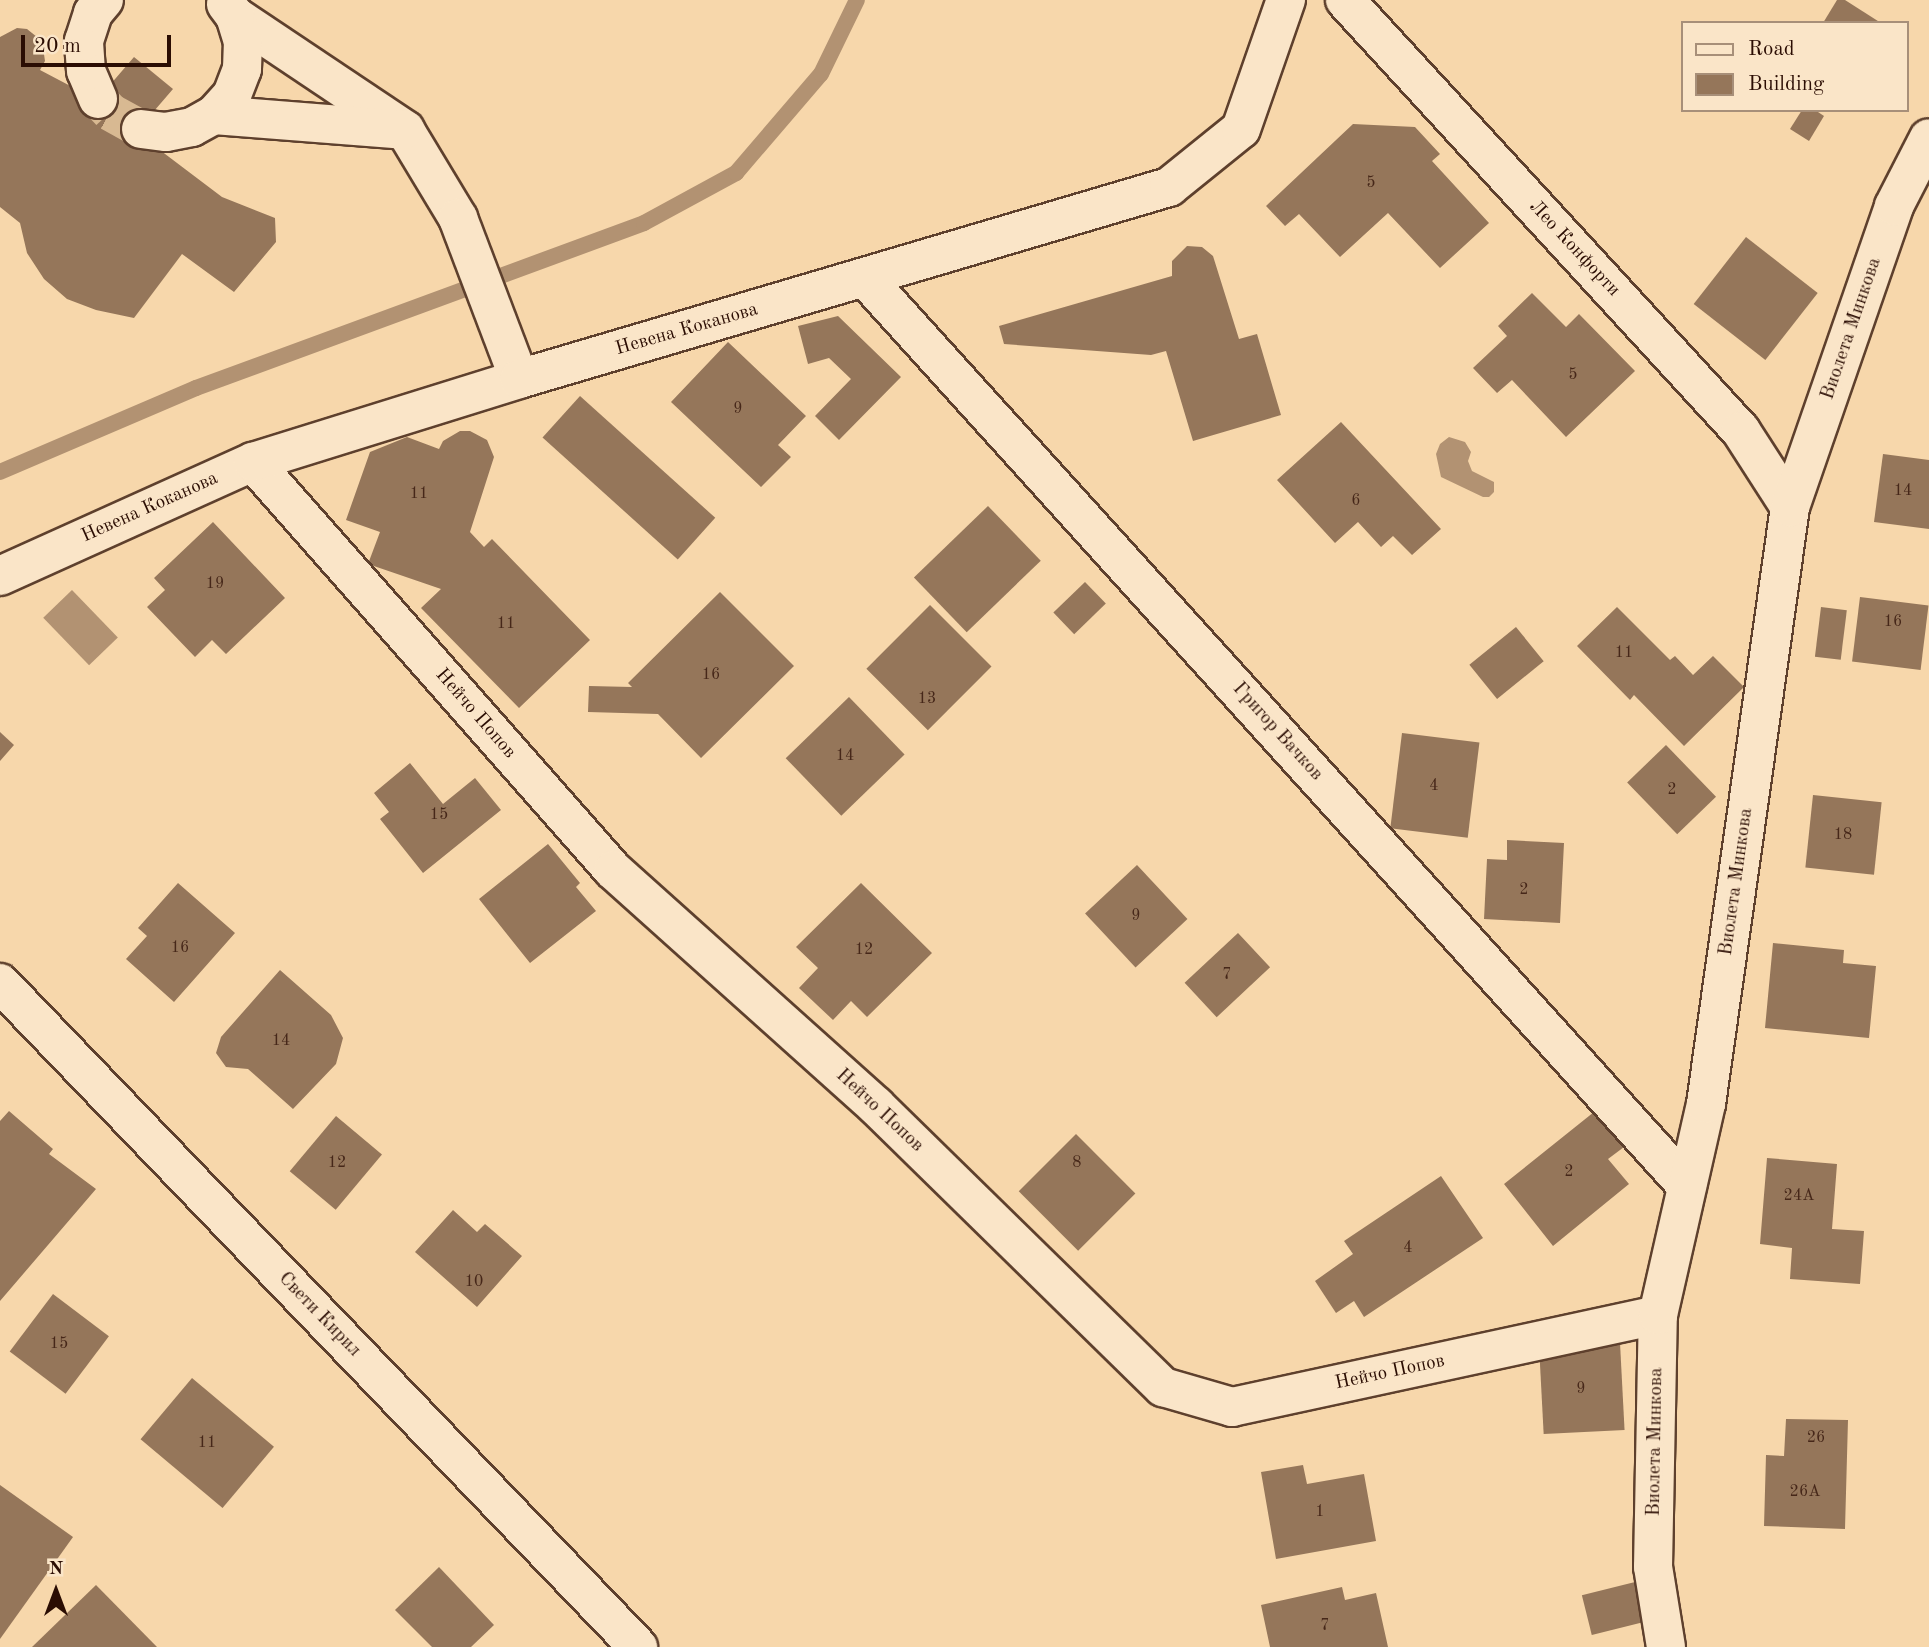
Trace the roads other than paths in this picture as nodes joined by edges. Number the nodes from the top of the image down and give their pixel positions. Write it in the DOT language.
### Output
graph roads {
  1 [pos="104,0"];
  2 [pos="1286,0"];
  3 [pos="1345,0"];
  4 [pos="229,8"];
  5 [pos="98,99"];
  6 [pos="214,115"];
  7 [pos="141,129"];
  8 [pos="405,130"];
  9 [pos="1929,138"];
  10 [pos="866,279"];
  11 [pos="519,379"];
  12 [pos="253,461"];
  13 [pos="1790,507"];
  14 [pos="0,576"];
  15 [pos="0,983"];
  16 [pos="1687,1186"];
  17 [pos="1658,1315"];
  18 [pos="638,1647"];
  19 [pos="1666,1647"];
  1 -- 5 [label="street"];
  2 -- 10 [label="street, Невена Коканова"];
  3 -- 13 [label="street, Лео Конфорти"];
  4 -- 6 [label="street"];
  4 -- 8 [label="street"];
  6 -- 7 [label="street"];
  6 -- 8 [label="street"];
  8 -- 11 [label="street"];
  9 -- 13 [label="street, Виолета Минкова"];
  10 -- 11 [label="street, Невена Коканова"];
  10 -- 16 [label="street, Григор Вачков"];
  11 -- 12 [label="street, Невена Коканова"];
  12 -- 14 [label="street, Невена Коканова"];
  12 -- 17 [label="street, Нейчо Попов"];
  13 -- 16 [label="street, Виолета Минкова"];
  15 -- 18 [label="street, Свети Кирил"];
  16 -- 17 [label="street, Виолета Минкова"];
  17 -- 19 [label="street, Виолета Минкова"];
}
